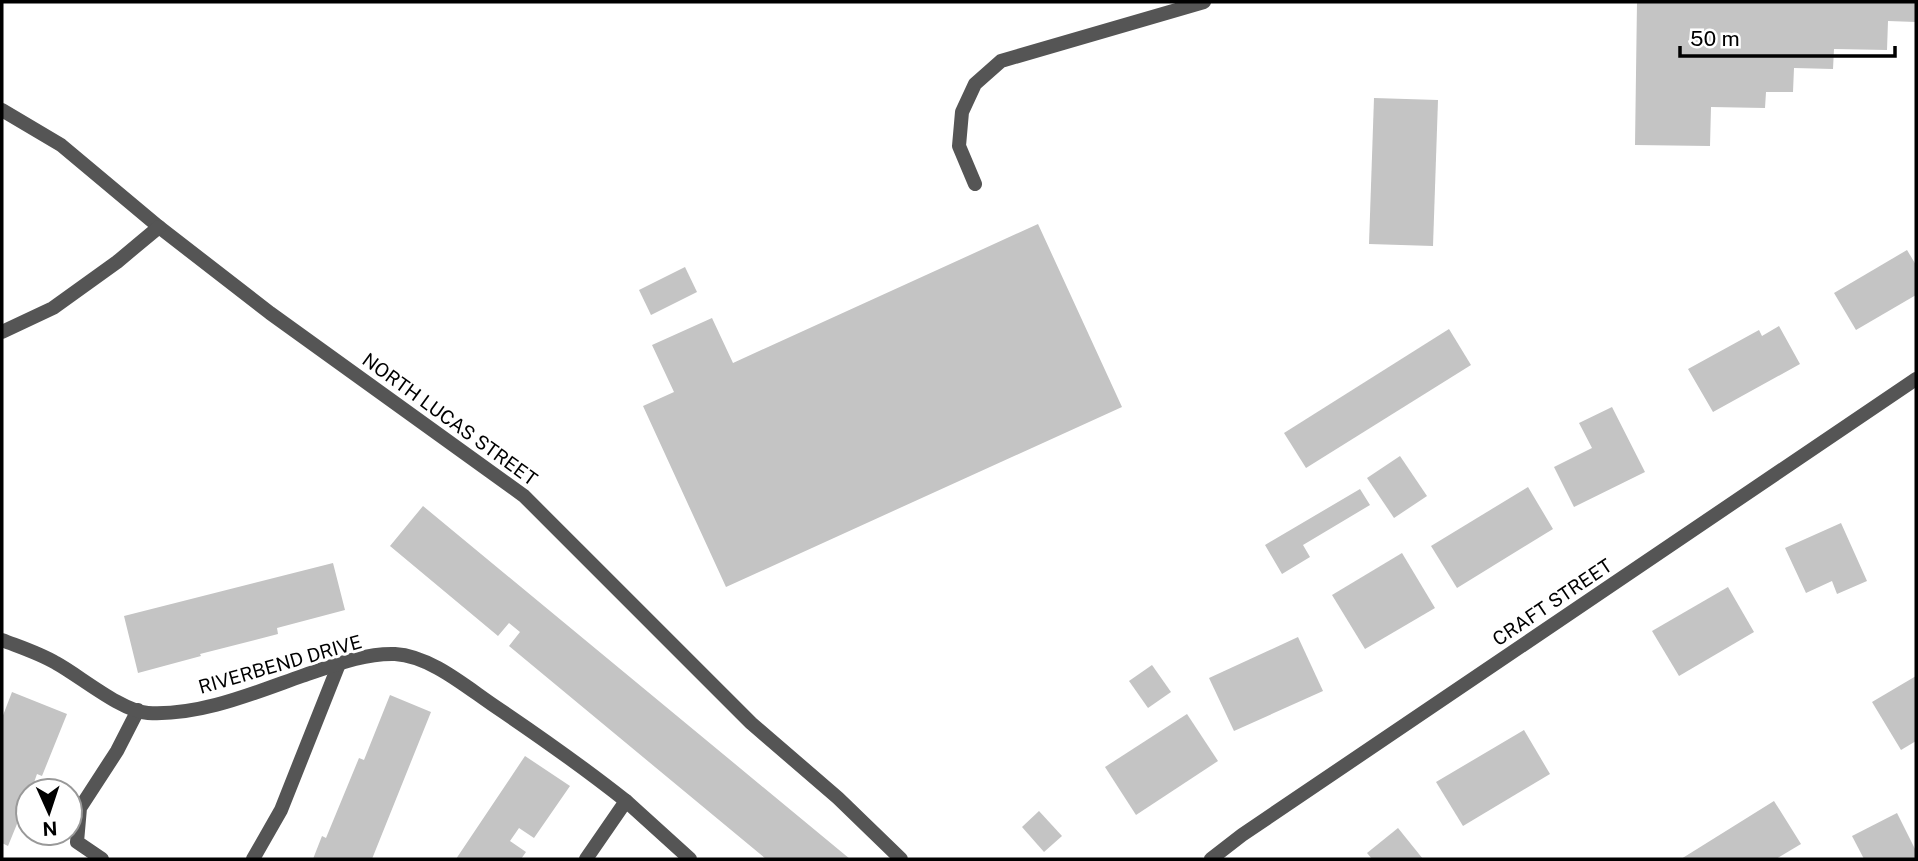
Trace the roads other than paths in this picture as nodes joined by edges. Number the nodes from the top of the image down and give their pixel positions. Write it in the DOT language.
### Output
graph roads {
  1 [pos="1204,2"];
  2 [pos="2,110"];
  3 [pos="975,184"];
  4 [pos="159,227"];
  5 [pos="2,332"];
  6 [pos="1916,379"];
  7 [pos="2,640"];
  8 [pos="339,664"];
  9 [pos="138,710"];
  10 [pos="626,802"];
  11 [pos="102,859"];
  12 [pos="253,859"];
  13 [pos="586,859"];
  14 [pos="690,859"];
  15 [pos="901,859"];
  16 [pos="1211,859"];
  1 -- 3 [label="street"];
  2 -- 4 [label="street, NORTH LUCAS STREET"];
  4 -- 5 [label="street"];
  4 -- 15 [label="street, NORTH LUCAS STREET"];
  6 -- 16 [label="street, CRAFT STREET"];
  7 -- 9 [label="street, RIVERBEND DRIVE"];
  8 -- 9 [label="street, RIVERBEND DRIVE"];
  8 -- 10 [label="street, RIVERBEND DRIVE"];
  8 -- 12 [label="street"];
  9 -- 11 [label="street"];
  10 -- 13 [label="street"];
  10 -- 14 [label="street, RIVERBEND DRIVE"];
}
